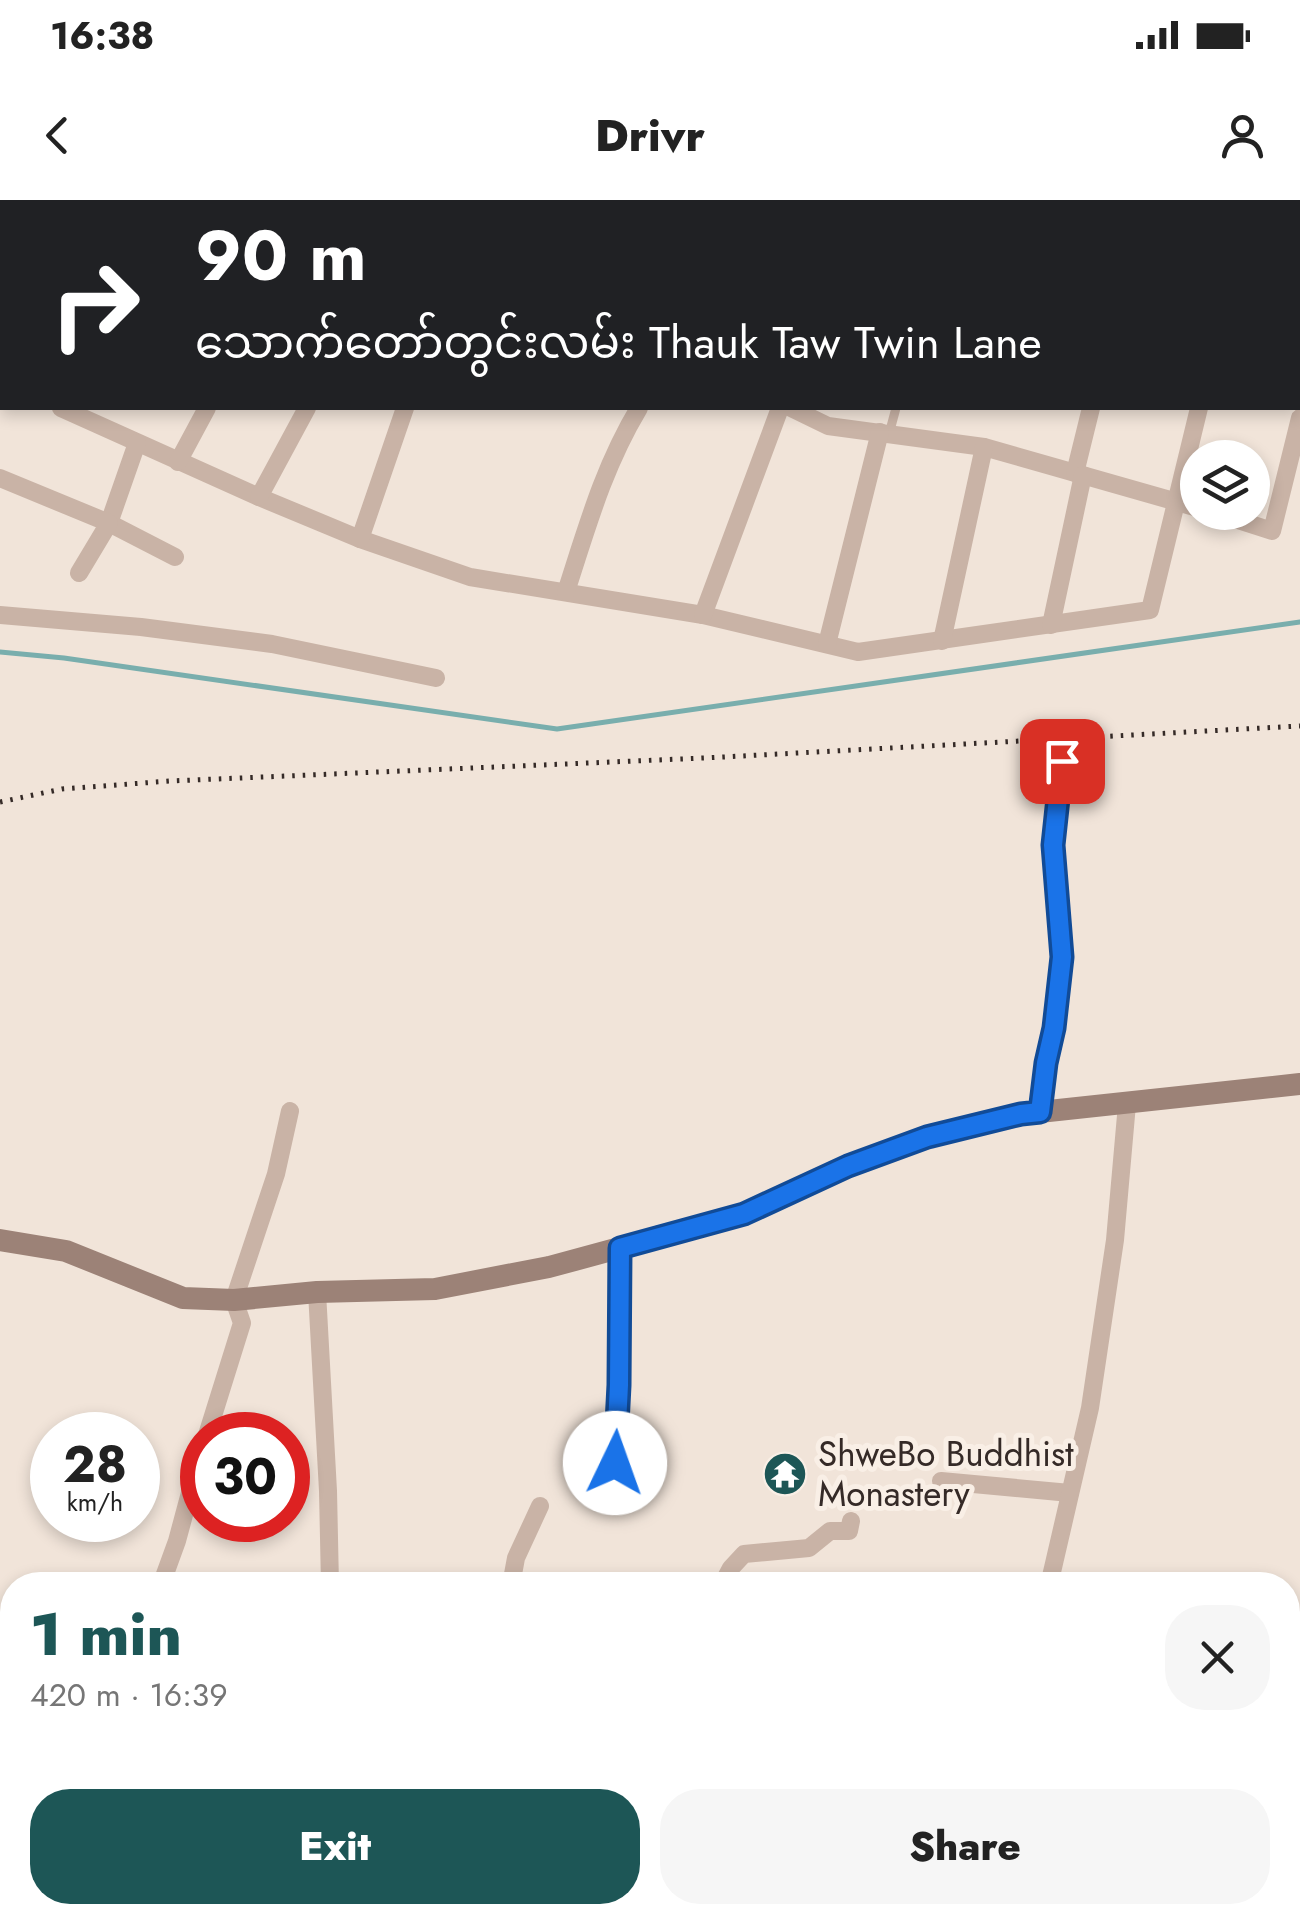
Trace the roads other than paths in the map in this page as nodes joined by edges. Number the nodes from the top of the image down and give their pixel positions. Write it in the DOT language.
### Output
graph roads {
  1 [pos="206,410"];
  2 [pos="306,410"];
  3 [pos="404,410"];
  4 [pos="638,410"];
  5 [pos="779,410"];
  6 [pos="795,410"];
  7 [pos="895,410"];
  8 [pos="1091,410"];
  9 [pos="1199,410"];
  10 [pos="85,413"];
  11 [pos="1300,418"];
  12 [pos="885,433"];
  13 [pos="137,443"];
  14 [pos="984,447"];
  15 [pos="178,462"];
  16 [pos="1079,474"];
  17 [pos="0,478"];
  18 [pos="259,497"];
  19 [pos="1178,502"];
  20 [pos="110,522"];
  21 [pos="1269,530"];
  22 [pos="360,539"];
  23 [pos="175,557"];
  24 [pos="78,573"];
  25 [pos="566,592"];
  26 [pos="0,615"];
  27 [pos="703,615"];
  28 [pos="1051,625"];
  29 [pos="942,641"];
  30 [pos="827,644"];
  31 [pos="436,678"];
  32 [pos="1062,761"];
  33 [pos="1300,1084"];
  34 [pos="1126,1104"];
  35 [pos="290,1110"];
  36 [pos="1040,1112"];
  37 [pos="0,1240"];
  38 [pos="620,1248"];
  39 [pos="317,1292"];
  40 [pos="234,1300"];
  41 [pos="214,1412"];
  42 [pos="941,1481"];
  43 [pos="1070,1494"];
  44 [pos="614,1502"];
  45 [pos="540,1506"];
  46 [pos="851,1521"];
  47 [pos="180,1527"];
  48 [pos="165,1572"];
  49 [pos="330,1572"];
  50 [pos="513,1572"];
  51 [pos="729,1572"];
  52 [pos="1052,1572"];
  1 -- 15 [label="street"];
  2 -- 18 [label="street"];
  3 -- 22 [label="street"];
  4 -- 25 [label="street"];
  5 -- 27 [label="street"];
  6 -- 12 [label="street"];
  7 -- 12 [label="lane"];
  8 -- 16 [label="street"];
  9 -- 19 [label="street"];
  10 -- 13 [label="street"];
  11 -- 21 [label="street"];
  12 -- 14 [label="street"];
  12 -- 30 [label="street"];
  13 -- 15 [label="street"];
  13 -- 20 [label="street"];
  14 -- 16 [label="street"];
  14 -- 29 [label="street"];
  15 -- 18 [label="street"];
  16 -- 19 [label="street"];
  16 -- 28 [label="street"];
  17 -- 20 [label="street"];
  18 -- 22 [label="street"];
  19 -- 28 [label="street"];
  20 -- 23 [label="street"];
  20 -- 24 [label="street"];
  22 -- 25 [label="street"];
  25 -- 27 [label="street"];
  26 -- 31 [label="street"];
  27 -- 30 [label="street"];
  28 -- 29 [label="street"];
  29 -- 30 [label="street"];
  32 -- 36 [label="street"];
  33 -- 34 [label="street"];
  34 -- 36 [label="street"];
  34 -- 43 [label="street"];
  35 -- 40 [label="street"];
  36 -- 38 [label="street"];
  37 -- 40 [label="street"];
  38 -- 39 [label="street"];
  38 -- 44 [label="street"];
  39 -- 40 [label="street"];
  39 -- 49 [label="street"];
  40 -- 41 [label="street"];
  42 -- 43 [label="street"];
  43 -- 52 [label="street"];
  45 -- 50 [label="street"];
  46 -- 51 [label="street"];
  47 -- 48 [label="street"];
}
